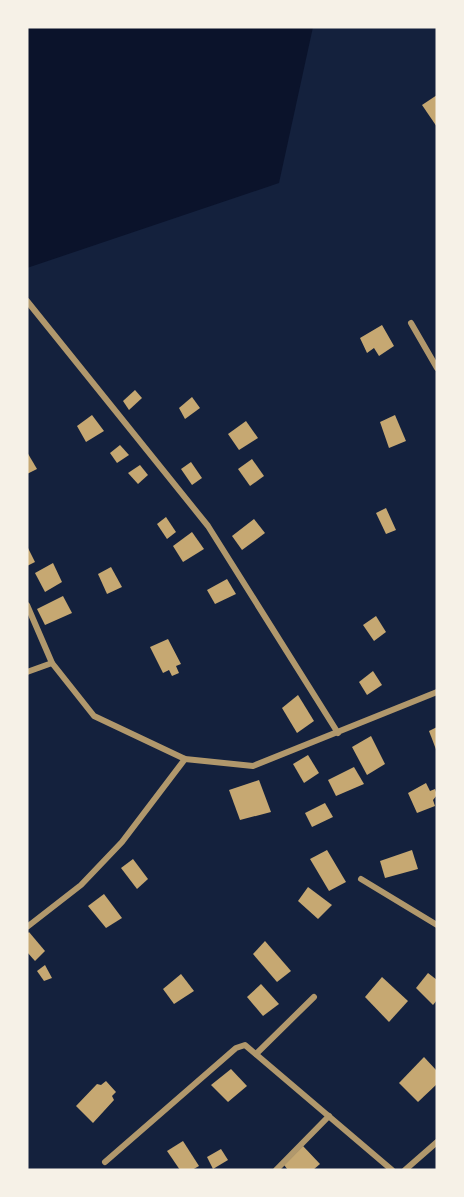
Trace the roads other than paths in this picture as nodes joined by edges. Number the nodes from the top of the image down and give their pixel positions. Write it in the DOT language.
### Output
graph roads {
  1 [pos="27,301"];
  2 [pos="411,323"];
  3 [pos="437,368"];
  4 [pos="27,604"];
  5 [pos="52,663"];
  6 [pos="27,672"];
  7 [pos="437,692"];
  8 [pos="338,733"];
  9 [pos="185,759"];
  10 [pos="361,879"];
  11 [pos="437,925"];
  12 [pos="27,927"];
  13 [pos="314,997"];
  14 [pos="256,1054"];
  15 [pos="329,1116"];
  16 [pos="437,1142"];
  17 [pos="105,1162"];
  18 [pos="276,1170"];
  19 [pos="392,1170"];
  20 [pos="405,1170"];
  1 -- 8 [label="street"];
  2 -- 3 [label="street"];
  4 -- 5 [label="street"];
  5 -- 6 [label="street"];
  5 -- 9 [label="street"];
  7 -- 8 [label="street"];
  8 -- 9 [label="street"];
  9 -- 12 [label="street"];
  10 -- 11 [label="street"];
  13 -- 14 [label="street"];
  14 -- 15 [label="street"];
  14 -- 17 [label="street"];
  15 -- 18 [label="street"];
  15 -- 19 [label="street"];
  16 -- 20 [label="street"];
}
